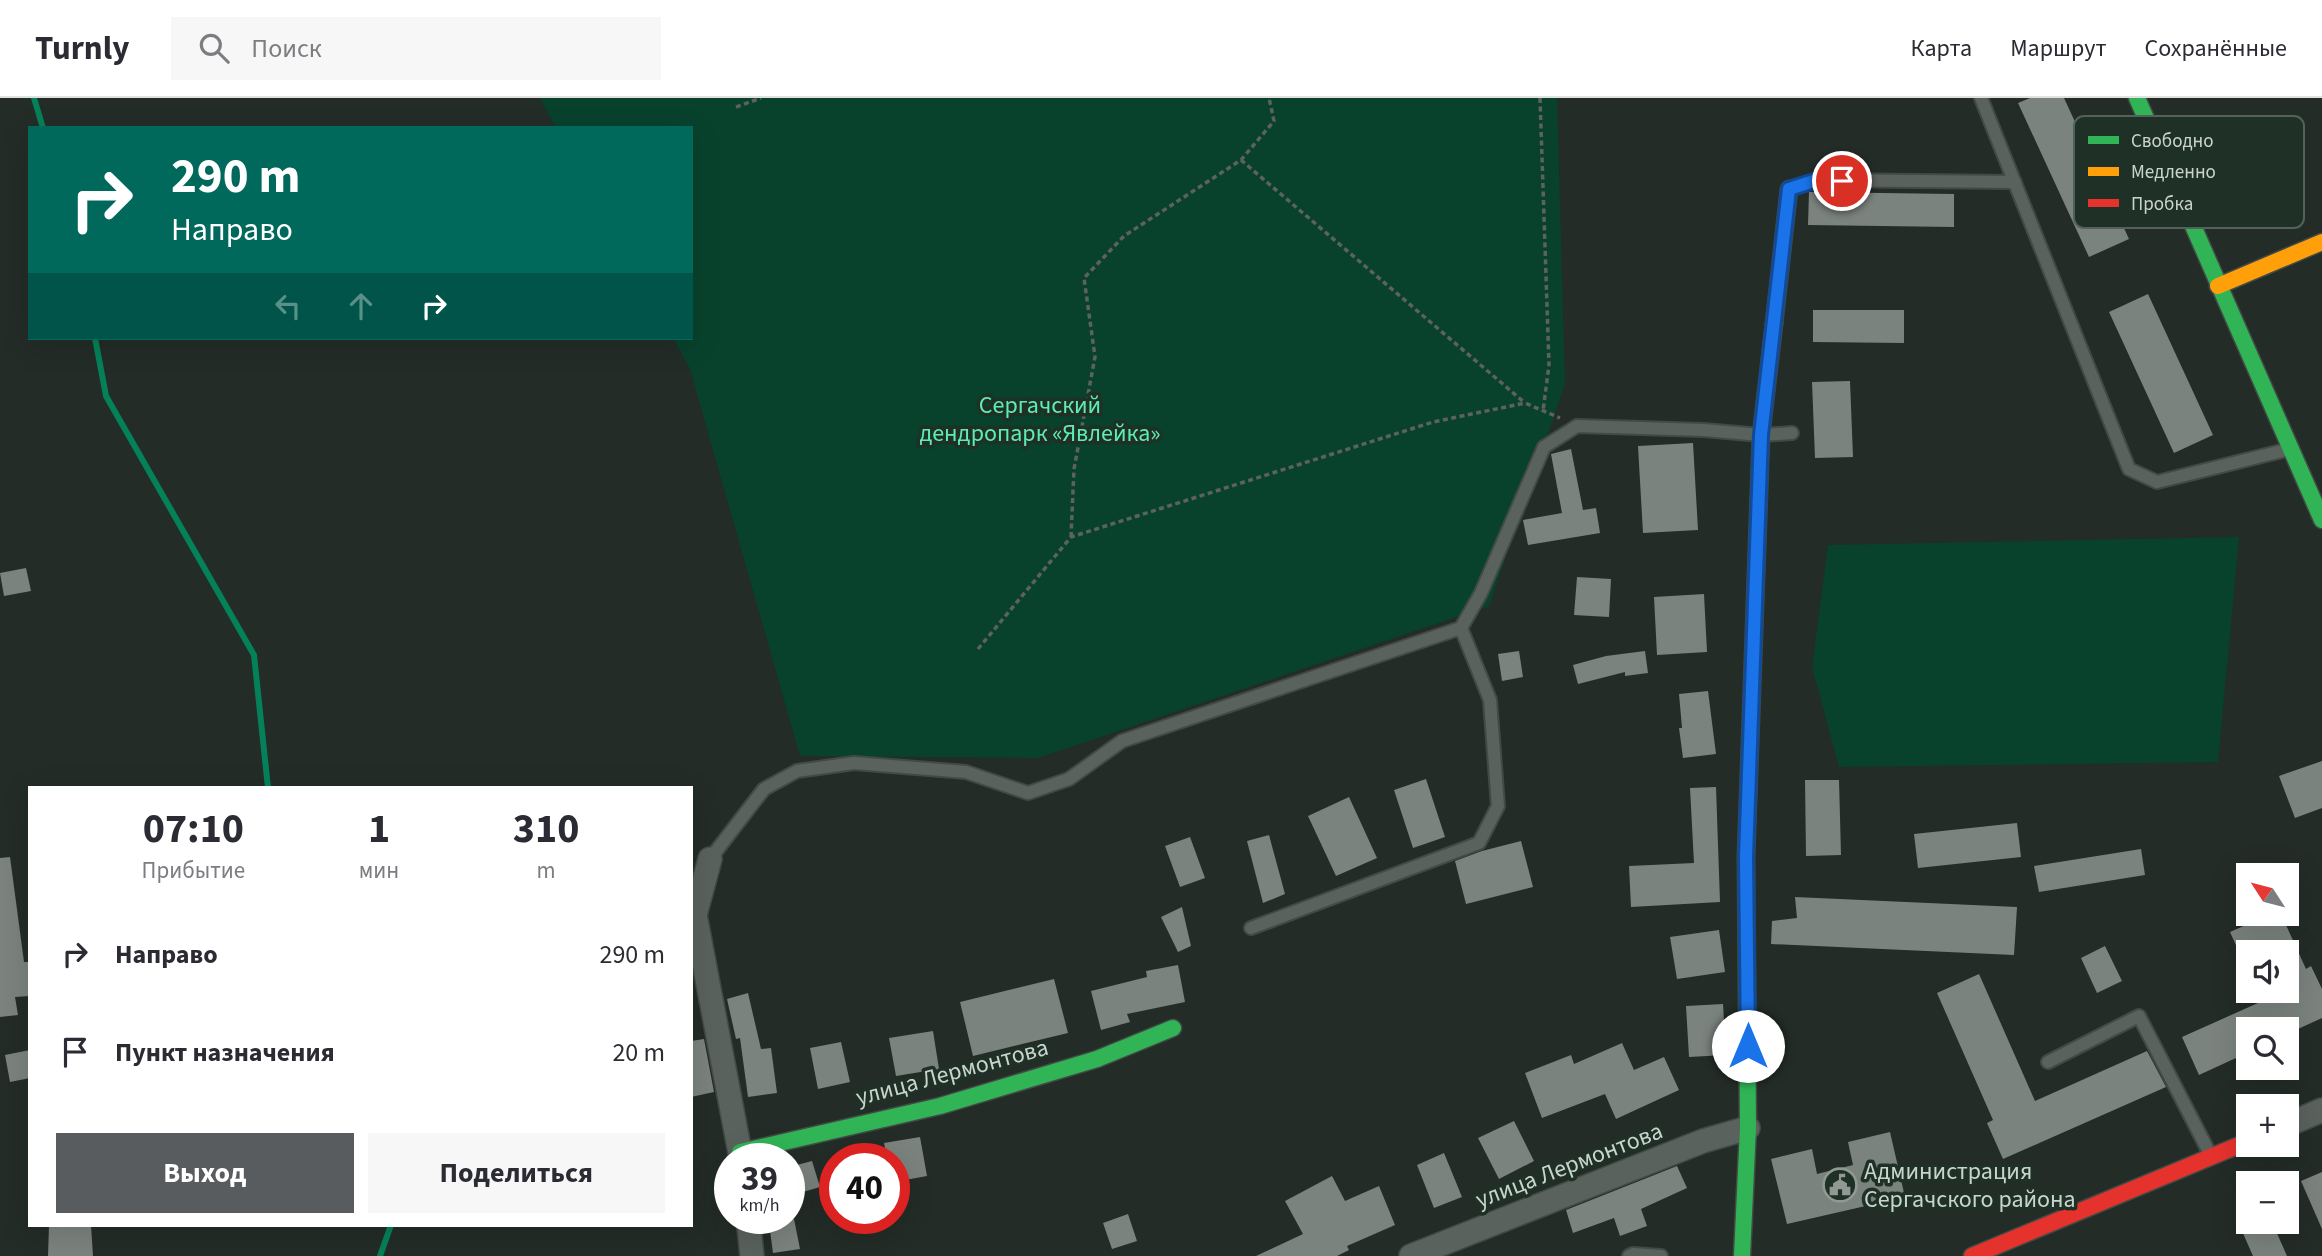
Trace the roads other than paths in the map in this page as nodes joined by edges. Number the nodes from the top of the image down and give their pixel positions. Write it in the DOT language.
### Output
graph roads {
  1 [pos="1981,98"];
  2 [pos="2137,98"];
  3 [pos="2145,116"];
  4 [pos="2015,182"];
  5 [pos="1789,189"];
  6 [pos="2193,228"];
  7 [pos="2322,242"];
  8 [pos="2218,286"];
  9 [pos="1792,433"];
  10 [pos="1761,435"];
  11 [pos="2290,448"];
  12 [pos="2322,520"];
  13 [pos="1461,628"];
  14 [pos="710,859"];
  15 [pos="1251,928"];
  16 [pos="1173,1028"];
  17 [pos="2048,1062"];
  18 [pos="2322,1110"];
  19 [pos="2299,1120"];
  20 [pos="1748,1128"];
  21 [pos="739,1143"];
  22 [pos="793,1143"];
  23 [pos="2236,1146"];
  24 [pos="2212,1156"];
  25 [pos="750,1234"];
  26 [pos="752,1256"];
  27 [pos="1411,1256"];
  28 [pos="1629,1256"];
  29 [pos="1661,1256"];
  30 [pos="1742,1256"];
  31 [pos="1972,1256"];
  1 -- 4 [label="lane"];
  2 -- 3 [label="street"];
  4 -- 5 [label="lane"];
  4 -- 11 [label="lane"];
  5 -- 10 [label="street"];
  6 -- 8 [label="street"];
  7 -- 8 [label="street"];
  8 -- 11 [label="street"];
  9 -- 10 [label="lane"];
  10 -- 13 [label="lane"];
  10 -- 20 [label="street"];
  11 -- 12 [label="street"];
  13 -- 14 [label="lane"];
  13 -- 15 [label="lane"];
  14 -- 21 [label="street, улица Лермонтова"];
  16 -- 22 [label="street, улица Лермонтова"];
  17 -- 24 [label="lane"];
  18 -- 19 [label="street"];
  20 -- 27 [label="street, улица Лермонтова"];
  20 -- 30 [label="street"];
  23 -- 24 [label="street"];
  24 -- 31 [label="street"];
  25 -- 26 [label="street"];
  28 -- 29 [label="lane"];
}
